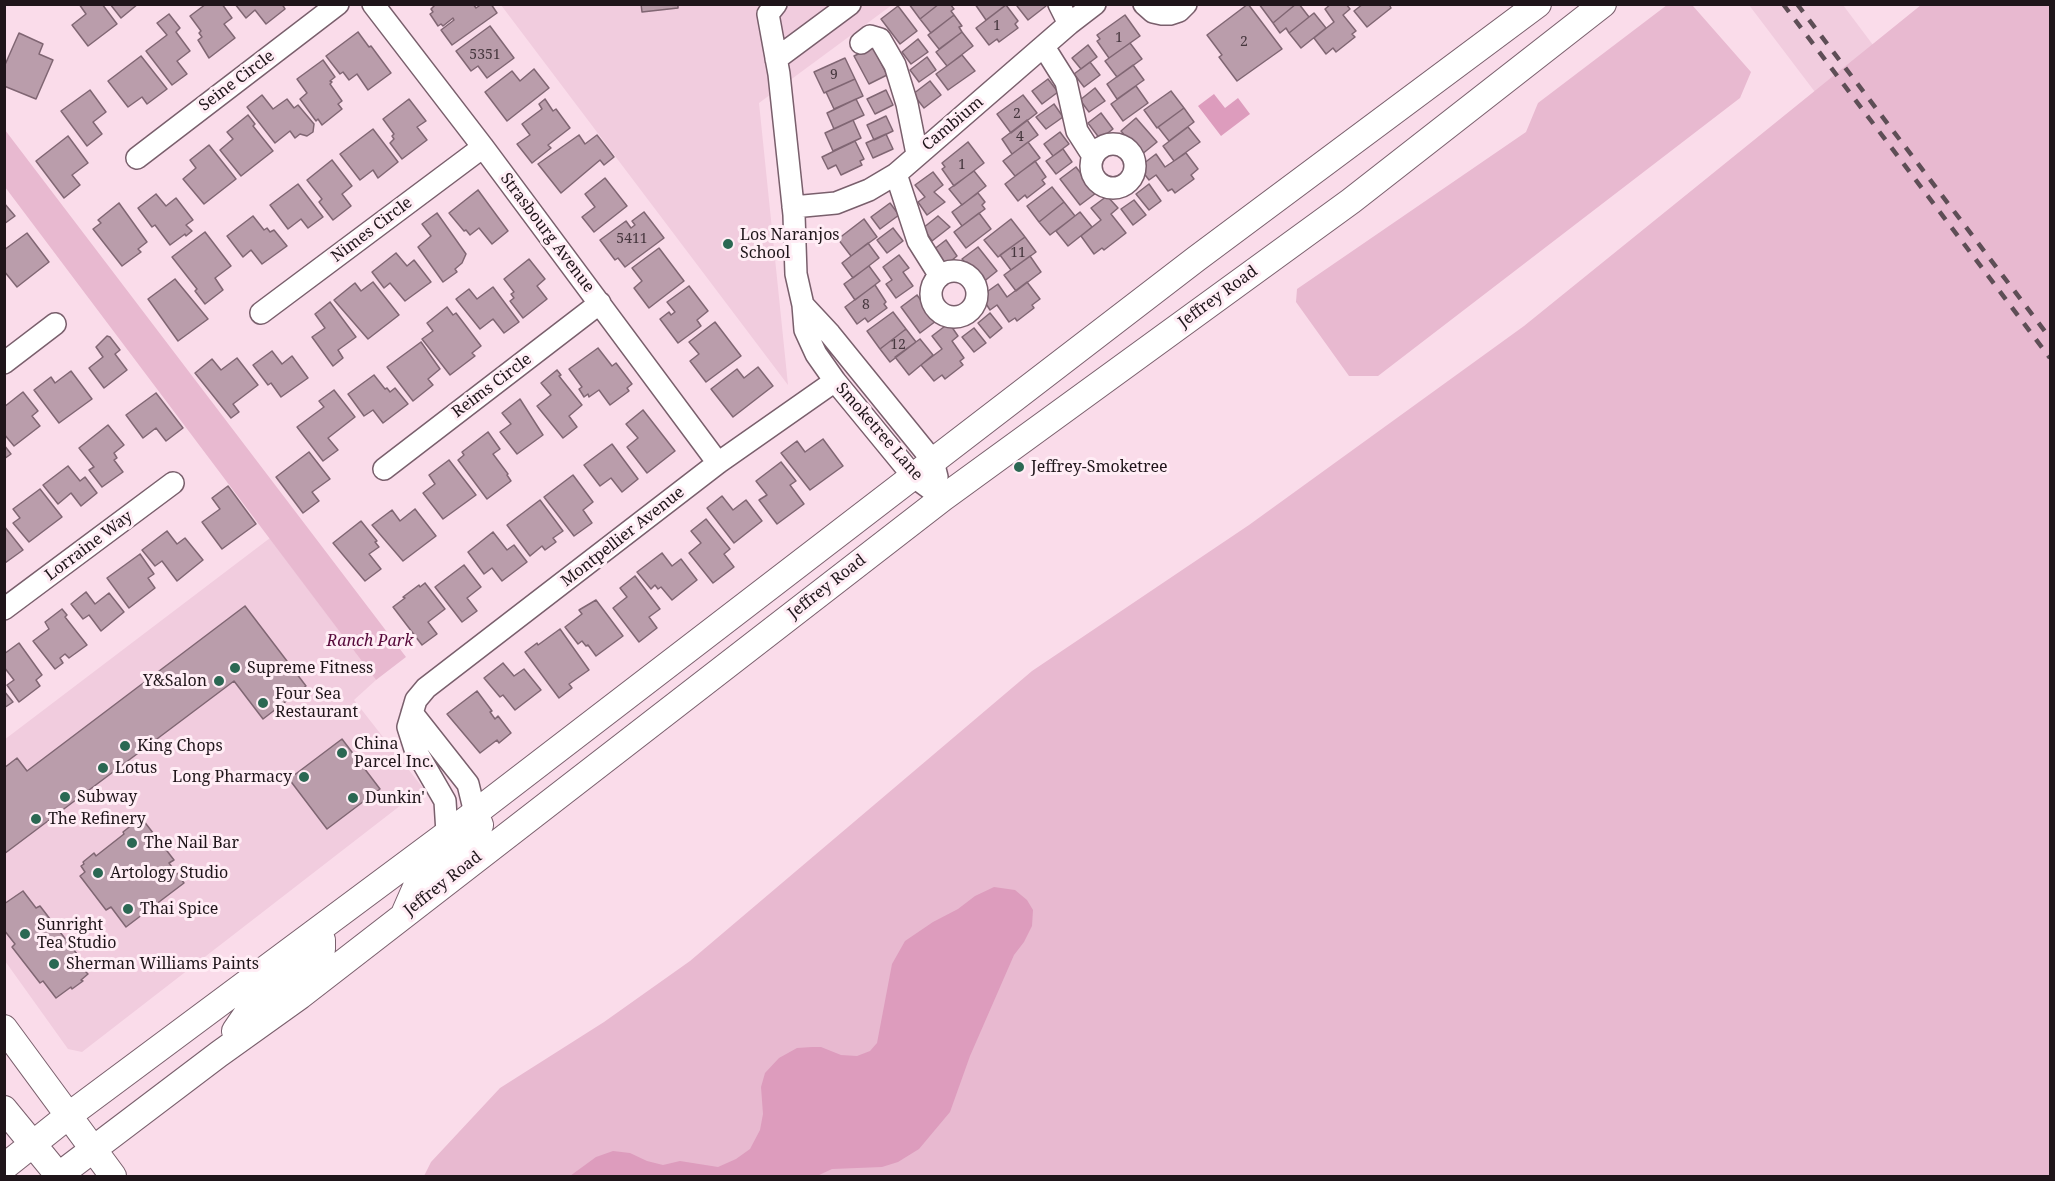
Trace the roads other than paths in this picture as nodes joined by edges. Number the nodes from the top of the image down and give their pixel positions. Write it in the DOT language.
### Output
graph roads {
  1 [pos="338,4"];
  2 [pos="373,4"];
  3 [pos="776,4"];
  4 [pos="850,4"];
  5 [pos="1059,4"];
  6 [pos="1095,4"];
  7 [pos="1144,4"];
  8 [pos="1186,4"];
  9 [pos="1538,4"];
  10 [pos="1603,4"];
  11 [pos="1069,24"];
  12 [pos="861,43"];
  13 [pos="1044,47"];
  14 [pos="776,59"];
  15 [pos="483,147"];
  16 [pos="917,154"];
  17 [pos="1093,156"];
  18 [pos="137,158"];
  19 [pos="896,174"];
  20 [pos="793,207"];
  21 [pos="940,276"];
  22 [pos="600,303"];
  23 [pos="803,304"];
  24 [pos="261,313"];
  25 [pos="55,324"];
  26 [pos="4,363"];
  27 [pos="835,381"];
  28 [pos="718,464"];
  29 [pos="923,468"];
  30 [pos="384,469"];
  31 [pos="173,483"];
  32 [pos="943,498"];
  33 [pos="4,609"];
  34 [pos="414,707"];
  35 [pos="475,813"];
  36 [pos="447,833"];
  37 [pos="404,915"];
  38 [pos="315,932"];
  39 [pos="4,1028"];
  40 [pos="219,1054"];
  41 [pos="4,1109"];
  42 [pos="68,1116"];
  43 [pos="33,1145"];
  44 [pos="92,1149"];
  45 [pos="4,1167"];
  46 [pos="58,1176"];
  47 [pos="113,1176"];
  1 -- 18 [label="street, Seine Circle"];
  2 -- 15 [label="street, Strasbourg Avenue"];
  3 -- 14 [label="street, Smoketree Lane"];
  4 -- 14 [label="street"];
  5 -- 11 [label="street"];
  6 -- 11 [label="street, Cambium"];
  7 -- 8 [label="street"];
  9 -- 29 [label="main road"];
  10 -- 32 [label="main road, Jeffrey Road"];
  11 -- 13 [label="street, Cambium"];
  12 -- 16 [label="street"];
  13 -- 16 [label="street, Cambium"];
  13 -- 17 [label="street"];
  14 -- 20 [label="street, Smoketree Lane"];
  15 -- 22 [label="street, Strasbourg Avenue"];
  15 -- 24 [label="street, Nimes Circle"];
  16 -- 19 [label="street, Cambium"];
  19 -- 20 [label="street, Cambium"];
  19 -- 21 [label="street"];
  20 -- 23 [label="street, Smoketree Lane"];
  22 -- 28 [label="street, Strasbourg Avenue"];
  22 -- 30 [label="street, Reims Circle"];
  23 -- 27 [label="street, Smoketree Lane"];
  23 -- 29 [label="street, Smoketree Lane"];
  25 -- 26 [label="street"];
  27 -- 28 [label="street, Montpellier Avenue"];
  27 -- 29 [label="street, Smoketree Lane"];
  28 -- 34 [label="street, Montpellier Avenue"];
  29 -- 32 [label="street, Smoketree Lane"];
  29 -- 35 [label="main road"];
  31 -- 33 [label="street, Lorraine Way"];
  32 -- 37 [label="main road, Jeffrey Road"];
  34 -- 35 [label="street"];
  34 -- 36 [label="street"];
  35 -- 36 [label="main road"];
  35 -- 37 [label="main road"];
  36 -- 38 [label="main road"];
  37 -- 40 [label="main road, Jeffrey Road"];
  38 -- 40 [label="main road"];
  38 -- 42 [label="main road"];
  39 -- 42 [label="main road"];
  40 -- 44 [label="main road, Jeffrey Road"];
  41 -- 43 [label="main road"];
  42 -- 43 [label="main road"];
  42 -- 44 [label="main road"];
  43 -- 45 [label="main road"];
  43 -- 46 [label="main road"];
  44 -- 46 [label="main road, Jeffrey Road"];
  44 -- 47 [label="main road"];
}
